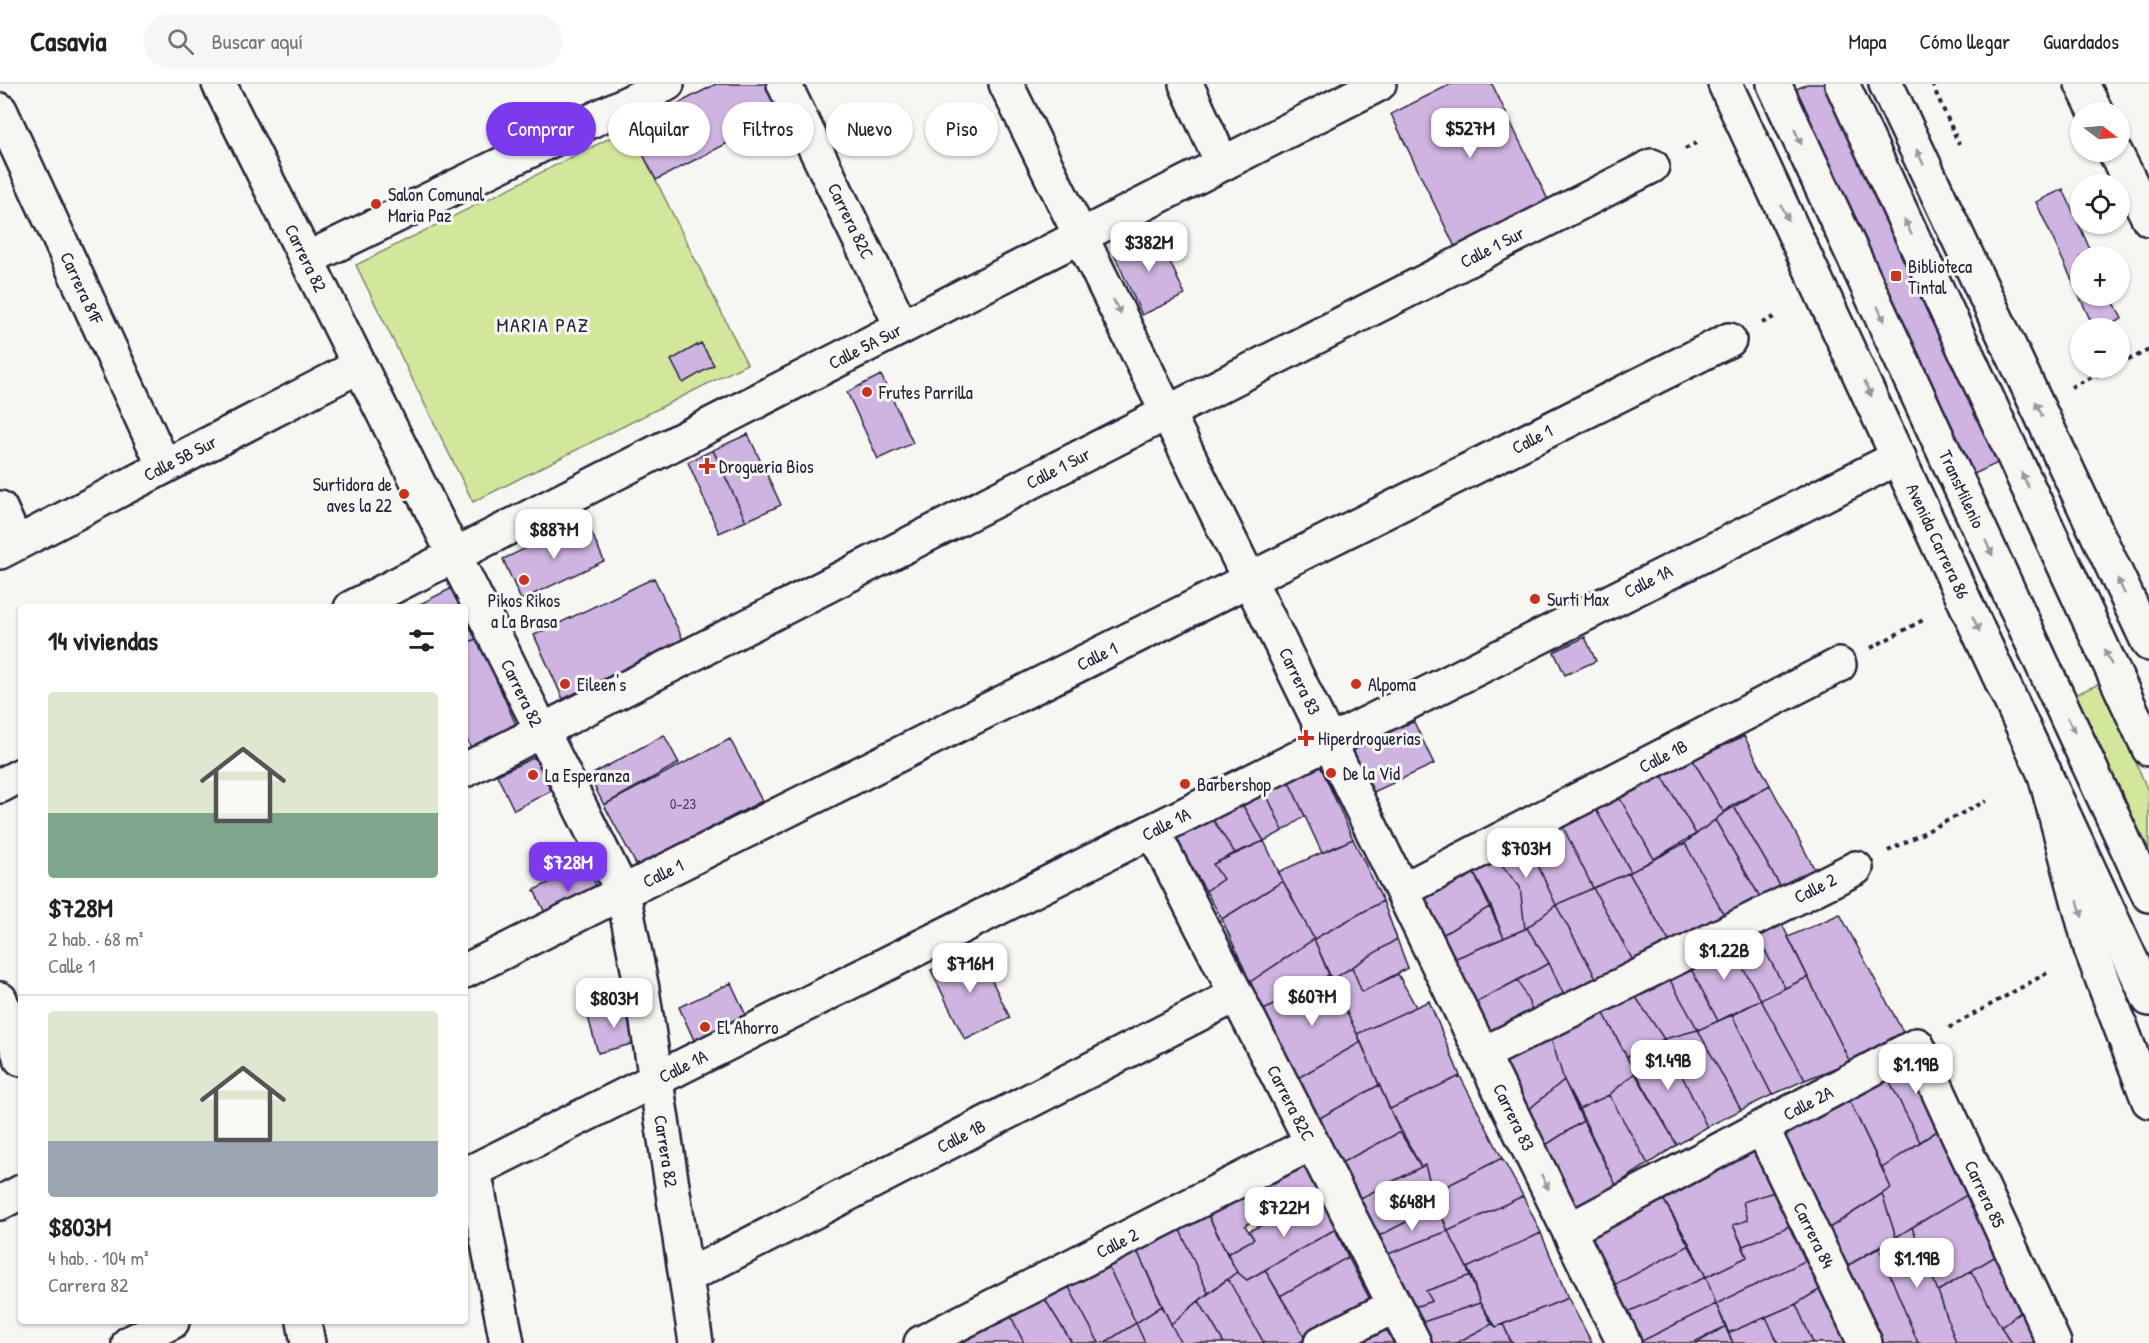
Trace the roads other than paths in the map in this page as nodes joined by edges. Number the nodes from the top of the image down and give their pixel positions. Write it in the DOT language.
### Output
graph roads {
  1 [pos="219,84"];
  2 [pos="667,84"];
  3 [pos="784,84"];
  4 [pos="1006,84"];
  5 [pos="1185,84"];
  6 [pos="1379,84"];
  7 [pos="1725,84"];
  8 [pos="1774,84"];
  9 [pos="1842,84"];
  10 [pos="1886,84"];
  11 [pos="2082,84"];
  12 [pos="2091,102"];
  13 [pos="0,110"];
  14 [pos="2120,162"];
  15 [pos="1222,163"];
  16 [pos="1652,166"];
  17 [pos="2149,219"];
  18 [pos="1082,235"];
  19 [pos="307,259"];
  20 [pos="902,327"];
  21 [pos="1729,340"];
  22 [pos="359,366"];
  23 [pos="1168,412"];
  24 [pos="1899,457"];
  25 [pos="164,466"];
  26 [pos="0,508"];
  27 [pos="8,547"];
  28 [pos="454,555"];
  29 [pos="1251,580"];
  30 [pos="359,604"];
  31 [pos="2148,640"];
  32 [pos="1839,665"];
  33 [pos="541,732"];
  34 [pos="1329,742"];
  35 [pos="2149,749"];
  36 [pos="468,768"];
  37 [pos="2044,771"];
  38 [pos="18,777"];
  39 [pos="0,786"];
  40 [pos="1153,831"];
  41 [pos="1856,868"];
  42 [pos="1402,890"];
  43 [pos="623,893"];
  44 [pos="2149,895"];
  45 [pos="468,970"];
  46 [pos="1236,995"];
  47 [pos="2149,999"];
  48 [pos="6,1002"];
  49 [pos="1917,1045"];
  50 [pos="18,1048"];
  51 [pos="1483,1054"];
  52 [pos="654,1080"];
  53 [pos="2149,1101"];
  54 [pos="1762,1128"];
  55 [pos="1312,1143"];
  56 [pos="470,1173"];
  57 [pos="18,1194"];
  58 [pos="0,1203"];
  59 [pos="1569,1230"];
  60 [pos="686,1277"];
  61 [pos="1395,1306"];
  62 [pos="166,1324"];
  63 [pos="304,1324"];
  64 [pos="130,1337"];
  65 [pos="308,1343"];
  66 [pos="507,1343"];
  67 [pos="696,1343"];
  68 [pos="921,1343"];
  69 [pos="1321,1343"];
  70 [pos="1414,1343"];
  71 [pos="1624,1343"];
  72 [pos="1865,1343"];
  73 [pos="2054,1343"];
  1 -- 19 [label="main road, Carrera 82"];
  2 -- 19 [label="main road"];
  3 -- 20 [label="main road, Carrera 82C"];
  4 -- 18 [label="main road, Carrera 83"];
  5 -- 15 [label="main road"];
  6 -- 15 [label="main road, Calle 5A Sur"];
  7 -- 24 [label="main road, Avenida Carrera 86, one-way"];
  8 -- 44 [label="main road, TransMilenio, one-way"];
  35 -- 9 [label="main road, one-way"];
  31 -- 10 [label="main road, one-way"];
  11 -- 12 [label="main road"];
  13 -- 25 [label="main road, Carrera 81F"];
  14 -- 17 [label="main road"];
  15 -- 18 [label="main road, Calle 5A Sur"];
  16 -- 23 [label="main road, Calle 1 Sur"];
  18 -- 20 [label="main road, Calle 5A Sur"];
  18 -- 23 [label="main road, Carrera 83, one-way"];
  19 -- 22 [label="main road, Carrera 82"];
  20 -- 28 [label="main road, Calle 5A Sur"];
  21 -- 29 [label="main road, Calle 1"];
  22 -- 25 [label="main road, Calle 5B Sur"];
  22 -- 28 [label="main road, Carrera 82"];
  23 -- 29 [label="main road, Carrera 83"];
  23 -- 33 [label="main road, Calle 1 Sur"];
  24 -- 34 [label="main road, Calle 1A"];
  24 -- 37 [label="main road, Avenida Carrera 86, one-way"];
  25 -- 27 [label="main road, Calle 5B Sur"];
  26 -- 27 [label="main road"];
  28 -- 30 [label="main road, Calle 5A Sur"];
  28 -- 33 [label="main road, Carrera 82"];
  29 -- 34 [label="main road, Carrera 83"];
  29 -- 43 [label="main road, Calle 1"];
  32 -- 42 [label="main road, Calle 1B"];
  33 -- 36 [label="main road, Calle 1 Sur"];
  33 -- 43 [label="main road, Carrera 82"];
  34 -- 40 [label="main road, Calle 1A"];
  34 -- 42 [label="main road, Carrera 83"];
  37 -- 47 [label="main road, Avenida Carrera 86"];
  37 -- 53 [label="main road, one-way"];
  38 -- 39 [label="main road"];
  40 -- 46 [label="main road, Carrera 82C"];
  40 -- 52 [label="main road, Calle 1A"];
  41 -- 51 [label="main road, Calle 2"];
  42 -- 51 [label="main road, Carrera 83"];
  43 -- 45 [label="main road, Calle 1"];
  43 -- 52 [label="main road, Carrera 82"];
  46 -- 55 [label="main road, Carrera 82C"];
  46 -- 60 [label="main road, Calle 1B"];
  48 -- 50 [label="main road"];
  49 -- 54 [label="main road, Calle 2A"];
  49 -- 73 [label="main road, Carrera 85"];
  51 -- 59 [label="main road, Carrera 83, one-way"];
  52 -- 56 [label="main road, Calle 1A"];
  52 -- 60 [label="main road, Carrera 82"];
  54 -- 59 [label="main road, Calle 2A"];
  54 -- 72 [label="main road, Carrera 84"];
  55 -- 61 [label="main road, Carrera 82C"];
  55 -- 68 [label="main road, Calle 2"];
  56 -- 66 [label="main road"];
  57 -- 58 [label="main road"];
  59 -- 71 [label="main road, Carrera 83"];
  60 -- 67 [label="main road, Carrera 82"];
  61 -- 69 [label="main road"];
  61 -- 70 [label="main road, Carrera 82C"];
  62 -- 64 [label="main road"];
  63 -- 65 [label="main road"];
}
